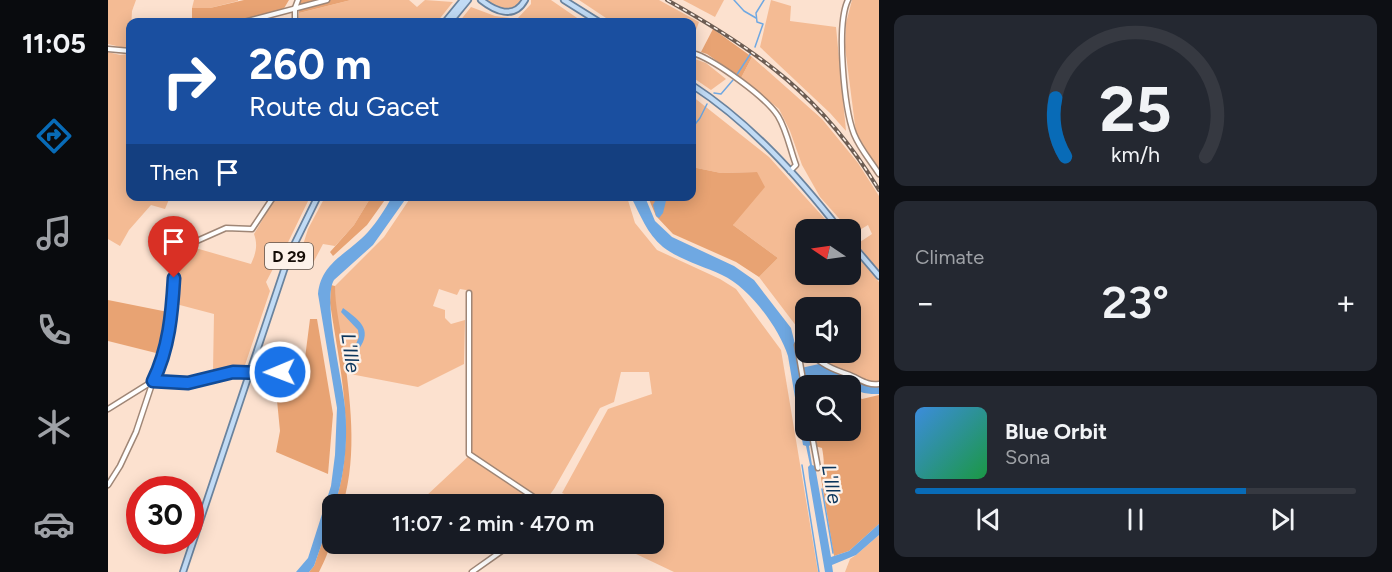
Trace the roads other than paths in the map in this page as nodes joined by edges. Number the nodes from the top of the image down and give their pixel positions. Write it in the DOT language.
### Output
graph roads {
  1 [pos="298,0"];
  2 [pos="327,0"];
  3 [pos="481,0"];
  4 [pos="525,0"];
  5 [pos="564,0"];
  6 [pos="572,0"];
  7 [pos="848,0"];
  8 [pos="462,2"];
  9 [pos="574,7"];
  10 [pos="295,8"];
  11 [pos="259,18"];
  12 [pos="295,18"];
  13 [pos="448,18"];
  14 [pos="452,18"];
  15 [pos="592,18"];
  16 [pos="108,49"];
  17 [pos="126,51"];
  18 [pos="696,54"];
  19 [pos="696,88"];
  20 [pos="790,171"];
  21 [pos="879,174"];
  22 [pos="271,201"];
  23 [pos="316,201"];
  24 [pos="831,219"];
  25 [pos="861,255"];
  26 [pos="879,276"];
  27 [pos="469,293"];
  28 [pos="823,363"];
  29 [pos="250,372"];
  30 [pos="280,372"];
  31 [pos="153,381"];
  32 [pos="879,384"];
  33 [pos="108,409"];
  34 [pos="813,441"];
  35 [pos="818,468"];
  36 [pos="108,485"];
  37 [pos="529,494"];
  38 [pos="497,554"];
  39 [pos="183,572"];
  40 [pos="472,572"];
  1 -- 10 [label="street"];
  2 -- 10 [label="street"];
  3 -- 4 [label="main road"];
  5 -- 9 [label="main road"];
  6 -- 9 [label="main road"];
  7 -- 21 [label="street"];
  8 -- 13 [label="main road"];
  8 -- 14 [label="main road"];
  9 -- 15 [label="main road"];
  10 -- 11 [label="street"];
  10 -- 12 [label="street"];
  16 -- 17 [label="street"];
  18 -- 20 [label="street"];
  19 -- 20 [label="main road"];
  20 -- 24 [label="main road"];
  22 -- 31 [label="street"];
  23 -- 29 [label="main road, D 29"];
  25 -- 26 [label="main road"];
  27 -- 37 [label="street"];
  28 -- 32 [label="street"];
  29 -- 30 [label="street"];
  29 -- 31 [label="street"];
  29 -- 39 [label="main road, D 29"];
  31 -- 33 [label="street"];
  31 -- 36 [label="street"];
  34 -- 35 [label="street"];
  38 -- 40 [label="street"];
}
